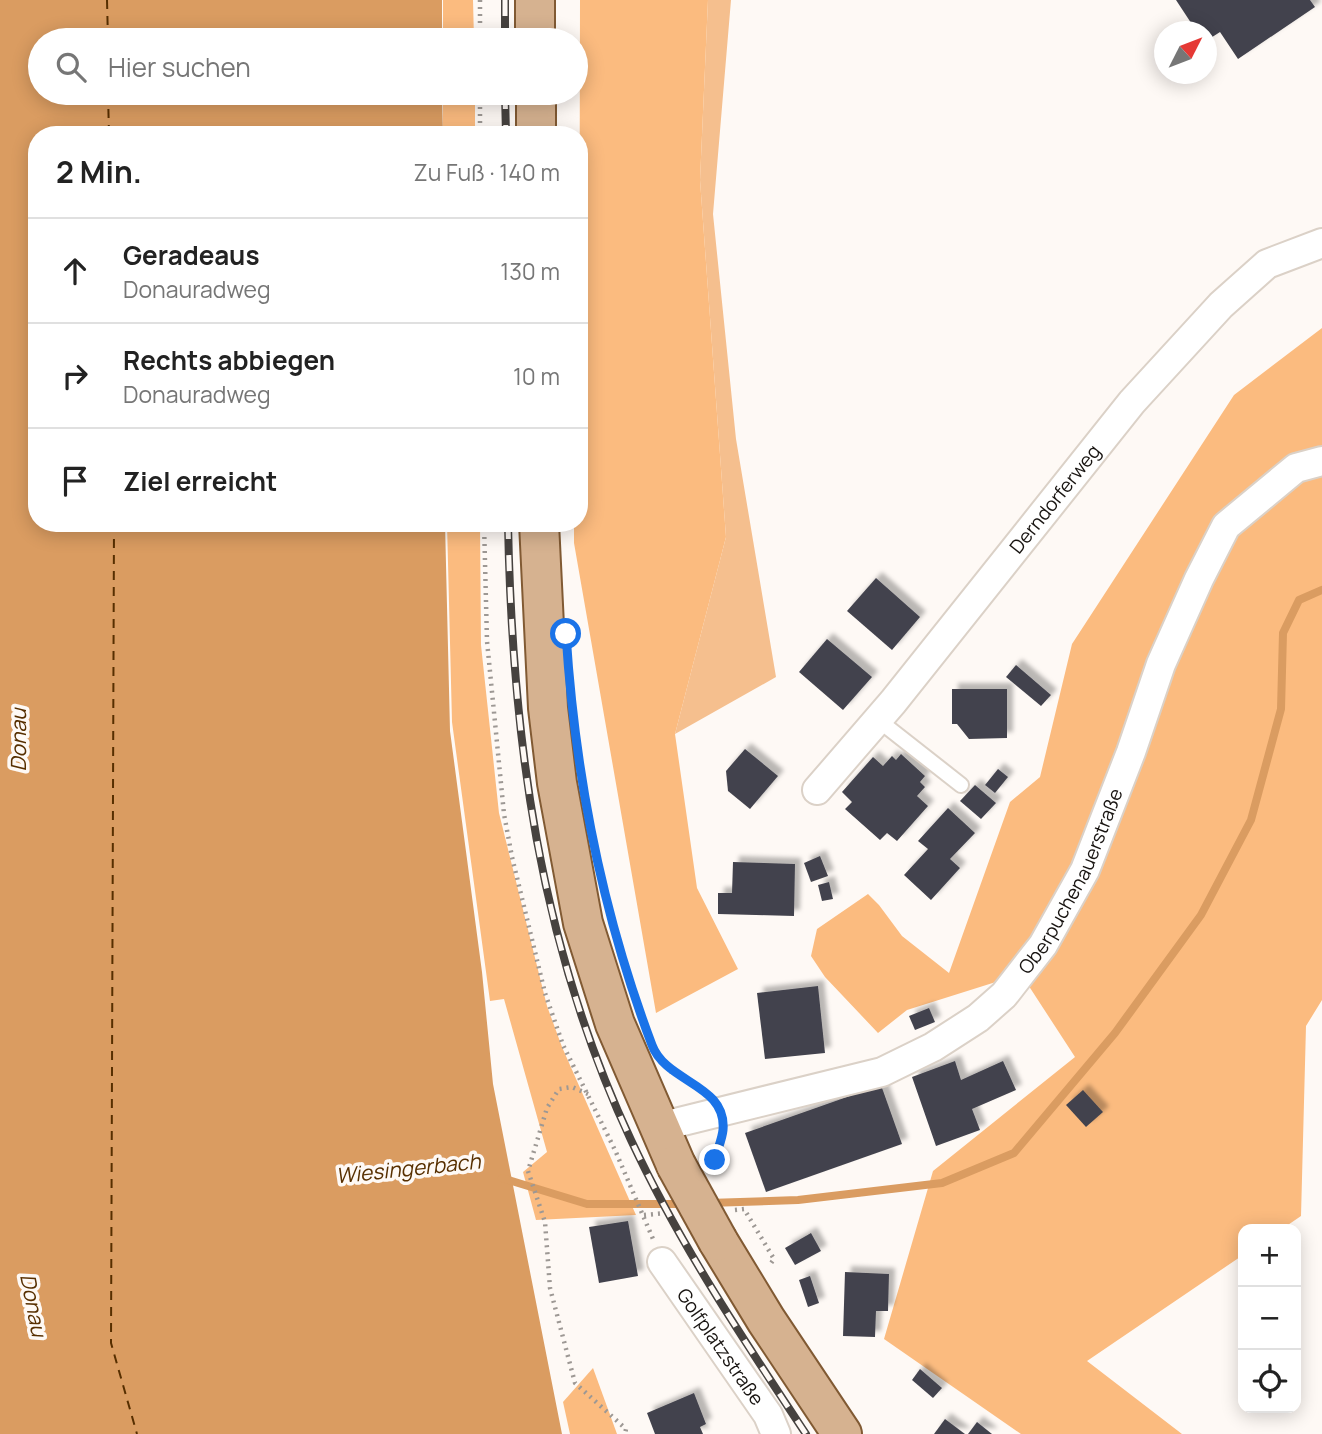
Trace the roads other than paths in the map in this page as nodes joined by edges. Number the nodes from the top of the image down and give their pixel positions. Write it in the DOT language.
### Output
graph roads {
  1 [pos="535,0"];
  2 [pos="535,28"];
  3 [pos="536,105"];
  4 [pos="536,126"];
  5 [pos="1322,243"];
  6 [pos="1322,461"];
  7 [pos="539,532"];
  8 [pos="877,719"];
  9 [pos="961,785"];
  10 [pos="817,790"];
  11 [pos="659,1127"];
  12 [pos="662,1262"];
  13 [pos="776,1434"];
  14 [pos="842,1434"];
  1 -- 2 [label="main road"];
  3 -- 4 [label="main road"];
  5 -- 8 [label="street, Derndorferweg"];
  6 -- 11 [label="street, Oberpuchenauerstraße"];
  7 -- 11 [label="main road"];
  8 -- 9 [label="lane"];
  8 -- 10 [label="street, Derndorferweg"];
  11 -- 14 [label="main road, bridge"];
  12 -- 13 [label="street, Golfplatzstraße"];
}
